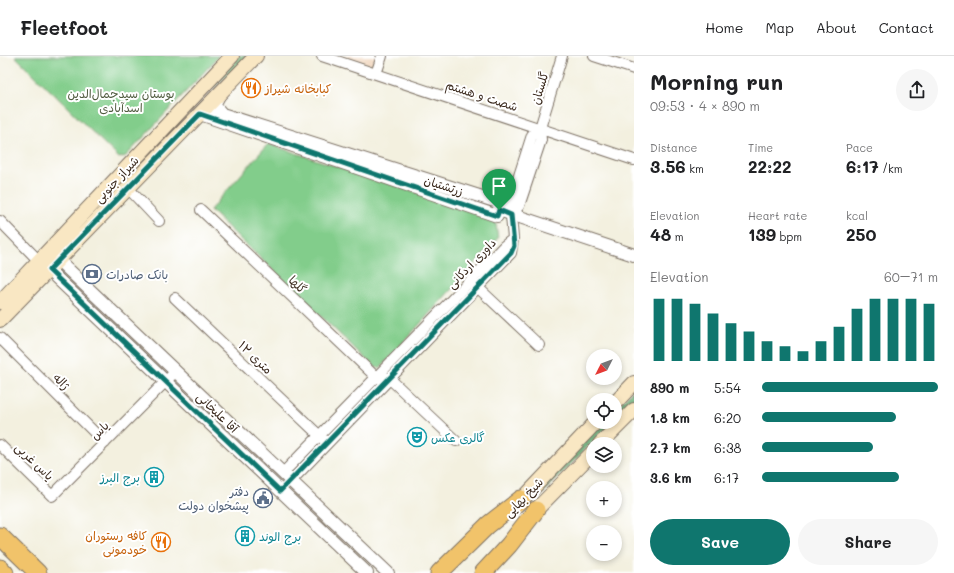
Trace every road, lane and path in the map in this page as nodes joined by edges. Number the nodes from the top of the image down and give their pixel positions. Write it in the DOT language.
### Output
graph roads {
  1 [pos="232,56"];
  2 [pos="256,56"];
  3 [pos="322,56"];
  4 [pos="382,56"];
  5 [pos="562,56"];
  6 [pos="594,56"];
  7 [pos="634,69"];
  8 [pos="376,74"];
  9 [pos="220,93"];
  10 [pos="200,114"];
  11 [pos="540,128"];
  12 [pos="634,160"];
  13 [pos="128,188"];
  14 [pos="201,210"];
  15 [pos="499,210"];
  16 [pos="511,215"];
  17 [pos="159,220"];
  18 [pos="0,221"];
  19 [pos="634,255"];
  20 [pos="49,260"];
  21 [pos="474,284"];
  22 [pos="175,298"];
  23 [pos="0,302"];
  24 [pos="0,320"];
  25 [pos="0,338"];
  26 [pos="539,345"];
  27 [pos="176,371"];
  28 [pos="377,378"];
  29 [pos="389,378"];
  30 [pos="165,382"];
  31 [pos="634,383"];
  32 [pos="622,396"];
  33 [pos="634,410"];
  34 [pos="589,429"];
  35 [pos="319,436"];
  36 [pos="607,437"];
  37 [pos="456,441"];
  38 [pos="105,443"];
  39 [pos="327,443"];
  40 [pos="0,445"];
  41 [pos="586,459"];
  42 [pos="287,477"];
  43 [pos="276,487"];
  44 [pos="52,496"];
  45 [pos="521,500"];
  46 [pos="536,510"];
  47 [pos="0,536"];
  48 [pos="0,550"];
  49 [pos="366,552"];
  50 [pos="355,562"];
  51 [pos="0,568"];
  52 [pos="5,573"];
  53 [pos="25,573"];
  54 [pos="38,573"];
  55 [pos="367,573"];
  56 [pos="388,573"];
  57 [pos="439,573"];
  58 [pos="451,573"];
  59 [pos="474,573"];
  60 [pos="483,573"];
  1 -- 20 [label="main road, شیراز جنوبی"];
  2 -- 9 [label="main road, شیراز جنوبی"];
  3 -- 8 [label="street, شصت و هشتم"];
  4 -- 8 [label="street"];
  5 -- 11 [label="street, گلستان"];
  6 -- 7 [label="street"];
  8 -- 11 [label="street, شصت و هشتم"];
  9 -- 10 [label="main road, شیراز جنوبی"];
  9 -- 15 [label="street, زرتشتیان"];
  10 -- 13 [label="main road, شیراز جنوبی"];
  10 -- 15 [label="street, زرتشتیان"];
  11 -- 12 [label="street, شصت و هشتم"];
  11 -- 16 [label="street, گلستان"];
  13 -- 17 [label="street"];
  13 -- 20 [label="main road, شیراز جنوبی"];
  14 -- 28 [label="street, گلها"];
  15 -- 16 [label="street, زرتشتیان"];
  16 -- 19 [label="street, زرتشتیان"];
  16 -- 21 [label="street, داوری اردکانی"];
  18 -- 20 [label="street"];
  20 -- 23 [label="main road, شیراز جنوبی"];
  20 -- 24 [label="main road, شیراز جنوبی"];
  20 -- 27 [label="street, آقا علیخانی"];
  20 -- 30 [label="street, آقا علیخانی"];
  21 -- 26 [label="street"];
  21 -- 28 [label="street, داوری اردکانی"];
  21 -- 29 [label="street, داوری اردکانی"];
  22 -- 35 [label="street, ۱۲ متری"];
  25 -- 38 [label="street, ژاله"];
  27 -- 30 [label="street, یاس"];
  27 -- 42 [label="street, آقا علیخانی"];
  28 -- 29 [label="street"];
  28 -- 35 [label="street, داوری اردکانی"];
  29 -- 37 [label="street"];
  29 -- 39 [label="street, داوری اردکانی"];
  30 -- 38 [label="street, یاس"];
  30 -- 43 [label="street, آقا علیخانی"];
  31 -- 32 [label="main road"];
  33 -- 36 [label="main road"];
  34 -- 45 [label="main road, شیخ بهایی"];
  35 -- 39 [label="street, ۱۲ متری"];
  35 -- 42 [label="street, داوری اردکانی"];
  38 -- 44 [label="street, یاس"];
  39 -- 42 [label="street, داوری اردکانی"];
  40 -- 44 [label="street, یاس غربی"];
  41 -- 46 [label="main road, شیخ بهایی"];
  42 -- 43 [label="street"];
  42 -- 49 [label="street, آقا علیخانی"];
  43 -- 50 [label="street, آقا علیخانی"];
  45 -- 57 [label="highway"];
  45 -- 58 [label="main road, شیخ بهایی"];
  46 -- 59 [label="main road, شیخ بهایی"];
  46 -- 60 [label="highway"];
  47 -- 54 [label="highway"];
  48 -- 53 [label="highway"];
  49 -- 50 [label="street"];
  49 -- 56 [label="street, آقا علیخانی"];
  50 -- 55 [label="street, آقا علیخانی"];
  51 -- 52 [label="highway"];
}
